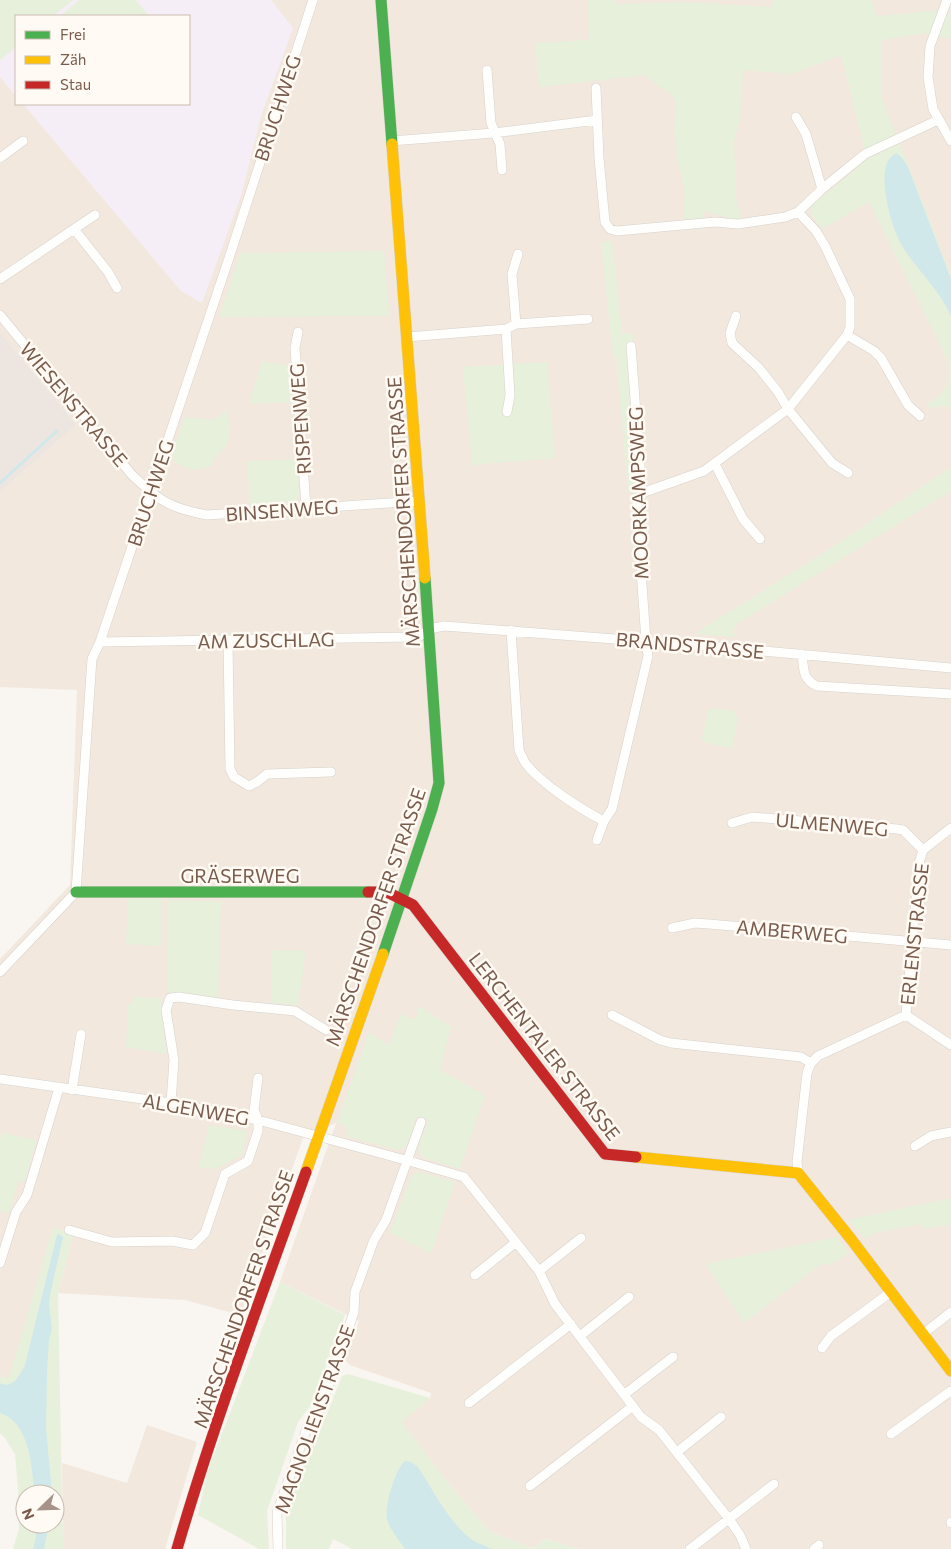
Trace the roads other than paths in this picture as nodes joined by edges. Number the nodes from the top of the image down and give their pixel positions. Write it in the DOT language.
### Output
graph roads {
  1 [pos="312,0"];
  2 [pos="381,0"];
  3 [pos="947,0"];
  4 [pos="487,70"];
  5 [pos="596,88"];
  6 [pos="796,117"];
  7 [pos="597,120"];
  8 [pos="938,120"];
  9 [pos="494,133"];
  10 [pos="23,141"];
  11 [pos="391,141"];
  12 [pos="951,141"];
  13 [pos="0,158"];
  14 [pos="502,170"];
  15 [pos="822,189"];
  16 [pos="798,212"];
  17 [pos="95,215"];
  18 [pos="74,229"];
  19 [pos="518,254"];
  20 [pos="0,279"];
  21 [pos="117,288"];
  22 [pos="0,315"];
  23 [pos="736,316"];
  24 [pos="588,319"];
  25 [pos="516,324"];
  26 [pos="506,329"];
  27 [pos="298,332"];
  28 [pos="847,335"];
  29 [pos="407,337"];
  30 [pos="631,346"];
  31 [pos="788,409"];
  32 [pos="507,412"];
  33 [pos="920,416"];
  34 [pos="715,464"];
  35 [pos="848,473"];
  36 [pos="150,492"];
  37 [pos="642,493"];
  38 [pos="419,501"];
  39 [pos="306,507"];
  40 [pos="760,539"];
  41 [pos="429,629"];
  42 [pos="511,630"];
  43 [pos="228,641"];
  44 [pos="646,641"];
  45 [pos="100,642"];
  46 [pos="802,654"];
  47 [pos="951,668"];
  48 [pos="951,694"];
  49 [pos="331,772"];
  50 [pos="604,821"];
  51 [pos="732,822"];
  52 [pos="951,828"];
  53 [pos="597,840"];
  54 [pos="923,850"];
  55 [pos="76,892"];
  56 [pos="402,900"];
  57 [pos="672,928"];
  58 [pos="912,941"];
  59 [pos="951,945"];
  60 [pos="0,972"];
  61 [pos="612,1015"];
  62 [pos="906,1015"];
  63 [pos="326,1030"];
  64 [pos="82,1034"];
  65 [pos="951,1045"];
  66 [pos="811,1063"];
  67 [pos="258,1078"];
  68 [pos="0,1079"];
  69 [pos="59,1088"];
  70 [pos="72,1090"];
  71 [pos="170,1103"];
  72 [pos="258,1120"];
  73 [pos="421,1122"];
  74 [pos="951,1132"];
  75 [pos="318,1136"];
  76 [pos="915,1146"];
  77 [pos="409,1161"];
  78 [pos="798,1173"];
  79 [pos="69,1230"];
  80 [pos="581,1238"];
  81 [pos="516,1243"];
  82 [pos="0,1261"];
  83 [pos="539,1271"];
  84 [pos="475,1275"];
  85 [pos="891,1292"];
  86 [pos="630,1297"];
  87 [pos="951,1312"];
  88 [pos="571,1324"];
  89 [pos="923,1334"];
  90 [pos="580,1336"];
  91 [pos="822,1348"];
  92 [pos="673,1357"];
  93 [pos="951,1371"];
  94 [pos="951,1391"];
  95 [pos="625,1394"];
  96 [pos="469,1403"];
  97 [pos="633,1406"];
  98 [pos="721,1417"];
  99 [pos="890,1434"];
  100 [pos="677,1452"];
  101 [pos="774,1484"];
  102 [pos="530,1486"];
  103 [pos="729,1518"];
  104 [pos="177,1549"];
  105 [pos="278,1549"];
  106 [pos="690,1549"];
  107 [pos="746,1549"];
  1 -- 36 [label="street, BRUCHWEG"];
  2 -- 11 [label="street, MÄRSCHENDORFER STRASSE"];
  3 -- 8 [label="street"];
  4 -- 9 [label="street"];
  5 -- 7 [label="street"];
  6 -- 15 [label="street"];
  7 -- 9 [label="street"];
  7 -- 16 [label="street"];
  8 -- 12 [label="street"];
  8 -- 15 [label="street"];
  9 -- 11 [label="street"];
  9 -- 14 [label="street"];
  10 -- 13 [label="street"];
  11 -- 29 [label="street, MÄRSCHENDORFER STRASSE"];
  15 -- 16 [label="street"];
  16 -- 28 [label="street"];
  17 -- 18 [label="street"];
  18 -- 20 [label="street"];
  18 -- 21 [label="street"];
  19 -- 25 [label="street"];
  22 -- 36 [label="street, WIESENSTRASSE"];
  23 -- 31 [label="street"];
  24 -- 25 [label="street"];
  25 -- 26 [label="street"];
  26 -- 29 [label="street"];
  26 -- 32 [label="street"];
  27 -- 39 [label="street, RISPENWEG"];
  28 -- 31 [label="street"];
  28 -- 33 [label="street"];
  29 -- 38 [label="street, MÄRSCHENDORFER STRASSE"];
  30 -- 37 [label="street, MOORKAMPSWEG"];
  31 -- 34 [label="street"];
  31 -- 35 [label="street"];
  34 -- 37 [label="street"];
  34 -- 40 [label="street"];
  36 -- 39 [label="street, BINSENWEG"];
  36 -- 45 [label="street, BRUCHWEG"];
  37 -- 44 [label="street, MOORKAMPSWEG"];
  38 -- 39 [label="street, BINSENWEG"];
  38 -- 41 [label="street, MÄRSCHENDORFER STRASSE"];
  41 -- 42 [label="street, BRANDSTRASSE"];
  41 -- 43 [label="street, AM ZUSCHLAG"];
  41 -- 56 [label="street, MÄRSCHENDORFER STRASSE"];
  42 -- 44 [label="street, BRANDSTRASSE"];
  42 -- 50 [label="street"];
  43 -- 45 [label="street, AM ZUSCHLAG"];
  43 -- 49 [label="street"];
  44 -- 46 [label="street, BRANDSTRASSE"];
  44 -- 50 [label="street, MOORKAMPSWEG"];
  45 -- 55 [label="street, BRUCHWEG"];
  46 -- 47 [label="street, BRANDSTRASSE"];
  46 -- 48 [label="street"];
  50 -- 53 [label="street, MOORKAMPSWEG"];
  51 -- 54 [label="street, ULMENWEG"];
  52 -- 54 [label="street, ERLENSTRASSE"];
  54 -- 58 [label="street, ERLENSTRASSE"];
  55 -- 56 [label="street, GRÄSERWEG"];
  55 -- 60 [label="street"];
  56 -- 75 [label="street, MÄRSCHENDORFER STRASSE"];
  56 -- 78 [label="street, LERCHENTALER STRASSE"];
  57 -- 58 [label="street, AMBERWEG"];
  58 -- 59 [label="street, AMBERWEG"];
  58 -- 62 [label="street, ERLENSTRASSE"];
  61 -- 66 [label="street"];
  62 -- 65 [label="street"];
  62 -- 66 [label="street, ERLENSTRASSE"];
  63 -- 71 [label="street"];
  64 -- 70 [label="street"];
  66 -- 78 [label="street"];
  67 -- 72 [label="street"];
  68 -- 69 [label="street, ALGENWEG"];
  69 -- 70 [label="street, ALGENWEG"];
  69 -- 82 [label="street"];
  70 -- 71 [label="street, ALGENWEG"];
  71 -- 72 [label="street, ALGENWEG"];
  72 -- 75 [label="street, ALGENWEG"];
  72 -- 79 [label="street"];
  73 -- 77 [label="street, MAGNOLIENSTRASSE"];
  74 -- 76 [label="street"];
  75 -- 77 [label="street, ALGENWEG"];
  75 -- 104 [label="street, MÄRSCHENDORFER STRASSE"];
  77 -- 81 [label="street, ALGENWEG"];
  77 -- 105 [label="street, MAGNOLIENSTRASSE"];
  78 -- 85 [label="street"];
  80 -- 83 [label="street"];
  81 -- 83 [label="street, ALGENWEG"];
  81 -- 84 [label="street"];
  83 -- 88 [label="street, ALGENWEG"];
  85 -- 89 [label="street"];
  85 -- 91 [label="street"];
  86 -- 90 [label="street"];
  87 -- 89 [label="street"];
  88 -- 90 [label="street, ALGENWEG"];
  88 -- 96 [label="street"];
  89 -- 93 [label="street"];
  90 -- 95 [label="street, ALGENWEG"];
  92 -- 95 [label="street"];
  94 -- 99 [label="street"];
  95 -- 97 [label="street, ALGENWEG"];
  97 -- 100 [label="street, ALGENWEG"];
  97 -- 102 [label="street"];
  98 -- 100 [label="street"];
  100 -- 103 [label="street, ALGENWEG"];
  101 -- 103 [label="street"];
  103 -- 106 [label="street"];
  103 -- 107 [label="street, ALGENWEG"];
}
